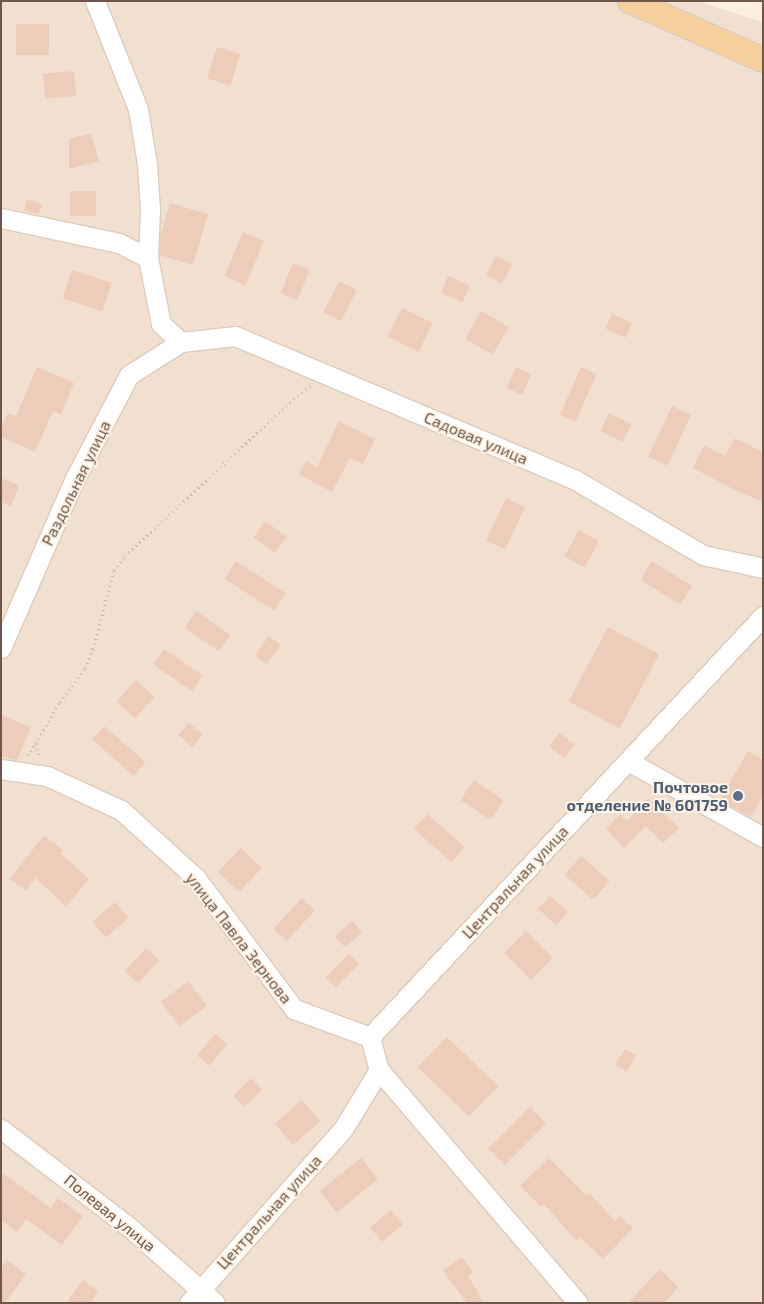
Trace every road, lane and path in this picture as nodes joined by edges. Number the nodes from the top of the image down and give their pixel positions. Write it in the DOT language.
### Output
graph roads {
  1 [pos="95,1"];
  2 [pos="630,1"];
  3 [pos="763,60"];
  4 [pos="1,218"];
  5 [pos="148,258"];
  6 [pos="181,342"];
  7 [pos="325,374"];
  8 [pos="763,568"];
  9 [pos="763,616"];
  10 [pos="1,648"];
  11 [pos="628,761"];
  12 [pos="7,770"];
  13 [pos="763,837"];
  14 [pos="370,1038"];
  15 [pos="379,1070"];
  16 [pos="1,1129"];
  17 [pos="194,1296"];
  18 [pos="215,1303"];
  19 [pos="578,1303"];
  1 -- 5 [label="street"];
  2 -- 3 [label="main road"];
  4 -- 5 [label="street"];
  5 -- 6 [label="street"];
  6 -- 7 [label="street, Садовая улица"];
  6 -- 10 [label="street, Раздольная улица"];
  7 -- 8 [label="street, Садовая улица"];
  7 -- 12 [label="path"];
  9 -- 11 [label="street, Центральная улица"];
  11 -- 13 [label="street"];
  11 -- 14 [label="street, Центральная улица"];
  12 -- 14 [label="street, улица Павла Зернова"];
  14 -- 15 [label="street"];
  15 -- 17 [label="street, Центральная улица"];
  15 -- 19 [label="street"];
  16 -- 17 [label="street, Полевая улица"];
  17 -- 18 [label="street, Полевая улица"];
}
